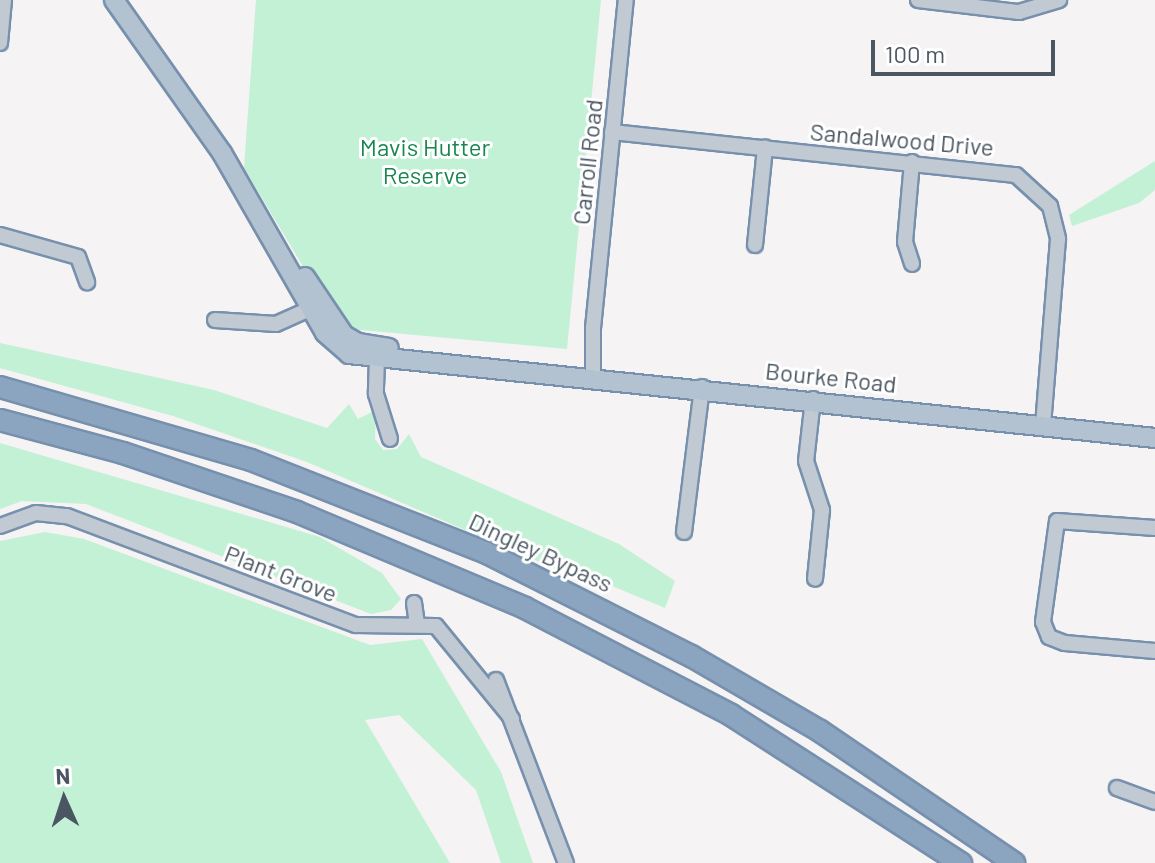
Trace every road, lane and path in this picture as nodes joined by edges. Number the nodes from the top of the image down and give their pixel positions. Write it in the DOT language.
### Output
graph roads {
  1 [pos="4,0"];
  2 [pos="114,0"];
  3 [pos="626,0"];
  4 [pos="918,0"];
  5 [pos="1059,0"];
  6 [pos="0,43"];
  7 [pos="612,132"];
  8 [pos="765,148"];
  9 [pos="912,162"];
  10 [pos="0,235"];
  11 [pos="755,245"];
  12 [pos="912,264"];
  13 [pos="87,282"];
  14 [pos="316,305"];
  15 [pos="215,320"];
  16 [pos="377,353"];
  17 [pos="588,375"];
  18 [pos="0,387"];
  19 [pos="702,387"];
  20 [pos="813,399"];
  21 [pos="0,420"];
  22 [pos="1043,425"];
  23 [pos="1155,438"];
  24 [pos="390,439"];
  25 [pos="0,526"];
  26 [pos="1155,528"];
  27 [pos="682,536"];
  28 [pos="815,579"];
  29 [pos="414,603"];
  30 [pos="417,624"];
  31 [pos="1155,651"];
  32 [pos="496,680"];
  33 [pos="512,719"];
  34 [pos="1117,788"];
  35 [pos="1155,802"];
  36 [pos="566,863"];
  37 [pos="961,863"];
  38 [pos="1014,863"];
  1 -- 6 [label="street"];
  2 -- 14 [label="main road"];
  3 -- 7 [label="street, Carroll Road"];
  4 -- 5 [label="street"];
  7 -- 8 [label="street, Sandalwood Drive"];
  7 -- 17 [label="street, Carroll Road"];
  8 -- 9 [label="street, Sandalwood Drive"];
  8 -- 11 [label="street"];
  9 -- 12 [label="street"];
  9 -- 22 [label="street, Sandalwood Drive"];
  10 -- 13 [label="street"];
  14 -- 15 [label="street"];
  14 -- 16 [label="main road, Bourke Road"];
  16 -- 17 [label="main road, Bourke Road"];
  16 -- 24 [label="street"];
  17 -- 19 [label="main road, Bourke Road"];
  18 -- 38 [label="highway, Dingley Bypass"];
  19 -- 20 [label="main road, Bourke Road"];
  19 -- 27 [label="street"];
  20 -- 22 [label="main road, Bourke Road"];
  20 -- 28 [label="street"];
  21 -- 37 [label="highway"];
  22 -- 23 [label="main road, Bourke Road"];
  25 -- 30 [label="street, Plant Grove"];
  26 -- 31 [label="street"];
  29 -- 30 [label="street"];
  30 -- 33 [label="street, Plant Grove"];
  32 -- 33 [label="street, Plant Grove"];
  33 -- 36 [label="street, Plant Grove"];
  34 -- 35 [label="street"];
}
